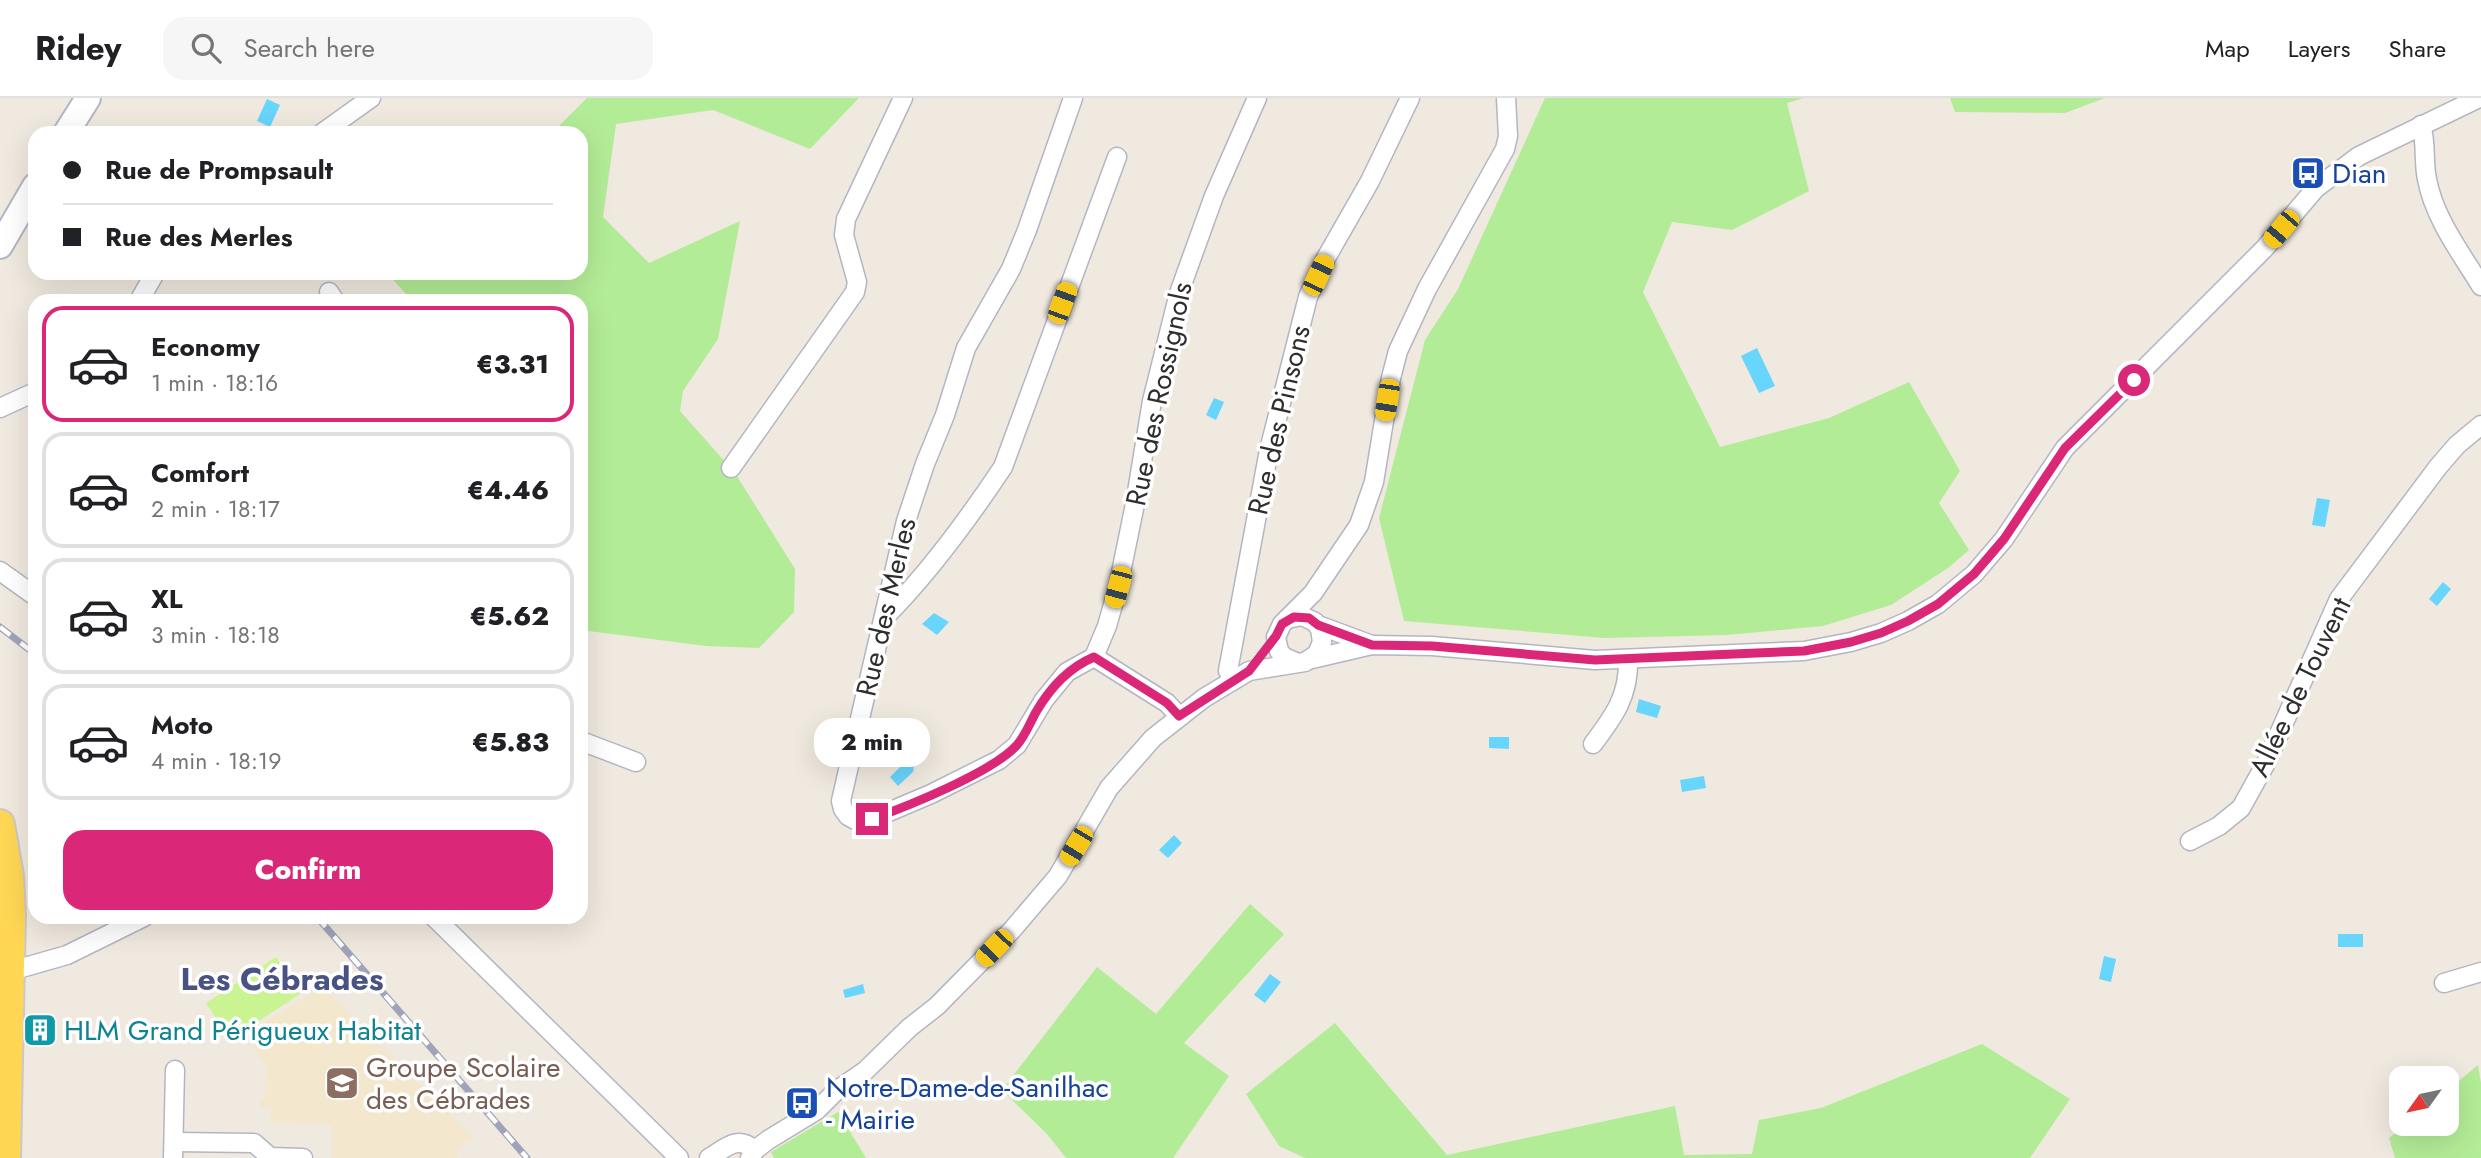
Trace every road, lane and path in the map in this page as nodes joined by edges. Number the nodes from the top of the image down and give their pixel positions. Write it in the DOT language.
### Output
graph roads {
  1 [pos="88,98"];
  2 [pos="371,98"];
  3 [pos="903,98"];
  4 [pos="1073,98"];
  5 [pos="1257,98"];
  6 [pos="1410,98"];
  7 [pos="1506,98"];
  8 [pos="2479,98"];
  9 [pos="2421,125"];
  10 [pos="70,126"];
  11 [pos="332,126"];
  12 [pos="1117,157"];
  13 [pos="28,198"];
  14 [pos="0,246"];
  15 [pos="2481,286"];
  16 [pos="28,395"];
  17 [pos="0,408"];
  18 [pos="2481,425"];
  19 [pos="731,468"];
  20 [pos="0,571"];
  21 [pos="28,591"];
  22 [pos="1313,593"];
  23 [pos="884,618"];
  24 [pos="1287,620"];
  25 [pos="1316,624"];
  26 [pos="1276,636"];
  27 [pos="1372,645"];
  28 [pos="1094,657"];
  29 [pos="1628,660"];
  30 [pos="1305,661"];
  31 [pos="1241,675"];
  32 [pos="1179,716"];
  33 [pos="588,744"];
  34 [pos="1593,744"];
  35 [pos="636,762"];
  36 [pos="0,824"];
  37 [pos="2190,841"];
  38 [pos="130,924"];
  39 [pos="441,924"];
  40 [pos="12,971"];
  41 [pos="2481,972"];
  42 [pos="2444,983"];
  43 [pos="175,1070"];
  44 [pos="174,1150"];
  45 [pos="752,1154"];
  46 [pos="6,1158"];
  47 [pos="303,1158"];
  48 [pos="680,1158"];
  49 [pos="709,1158"];
  1 -- 10 [label="main road"];
  2 -- 11 [label="street"];
  3 -- 19 [label="street"];
  4 -- 23 [label="street, Rue des Merles"];
  5 -- 28 [label="street, Rue des Rossignols"];
  6 -- 31 [label="street, Rue des Pinsons"];
  7 -- 22 [label="street"];
  8 -- 9 [label="street"];
  9 -- 15 [label="street"];
  9 -- 29 [label="street"];
  12 -- 23 [label="street"];
  13 -- 14 [label="main road"];
  16 -- 17 [label="street"];
  18 -- 37 [label="street, Allée de Touvent"];
  20 -- 21 [label="street"];
  22 -- 24 [label="street"];
  22 -- 25 [label="street"];
  23 -- 28 [label="street, Rue des Merles"];
  24 -- 25 [label="street"];
  24 -- 26 [label="street"];
  25 -- 27 [label="street"];
  25 -- 30 [label="street"];
  26 -- 30 [label="street"];
  26 -- 31 [label="street"];
  27 -- 29 [label="street"];
  27 -- 30 [label="street"];
  28 -- 32 [label="street"];
  29 -- 34 [label="street"];
  30 -- 31 [label="street"];
  31 -- 32 [label="street"];
  32 -- 45 [label="street"];
  33 -- 35 [label="street"];
  36 -- 40 [label="main road"];
  38 -- 40 [label="street"];
  39 -- 48 [label="street"];
  40 -- 46 [label="main road"];
  41 -- 42 [label="street"];
  43 -- 44 [label="street"];
  44 -- 47 [label="street"];
  45 -- 49 [label="street"];
}
